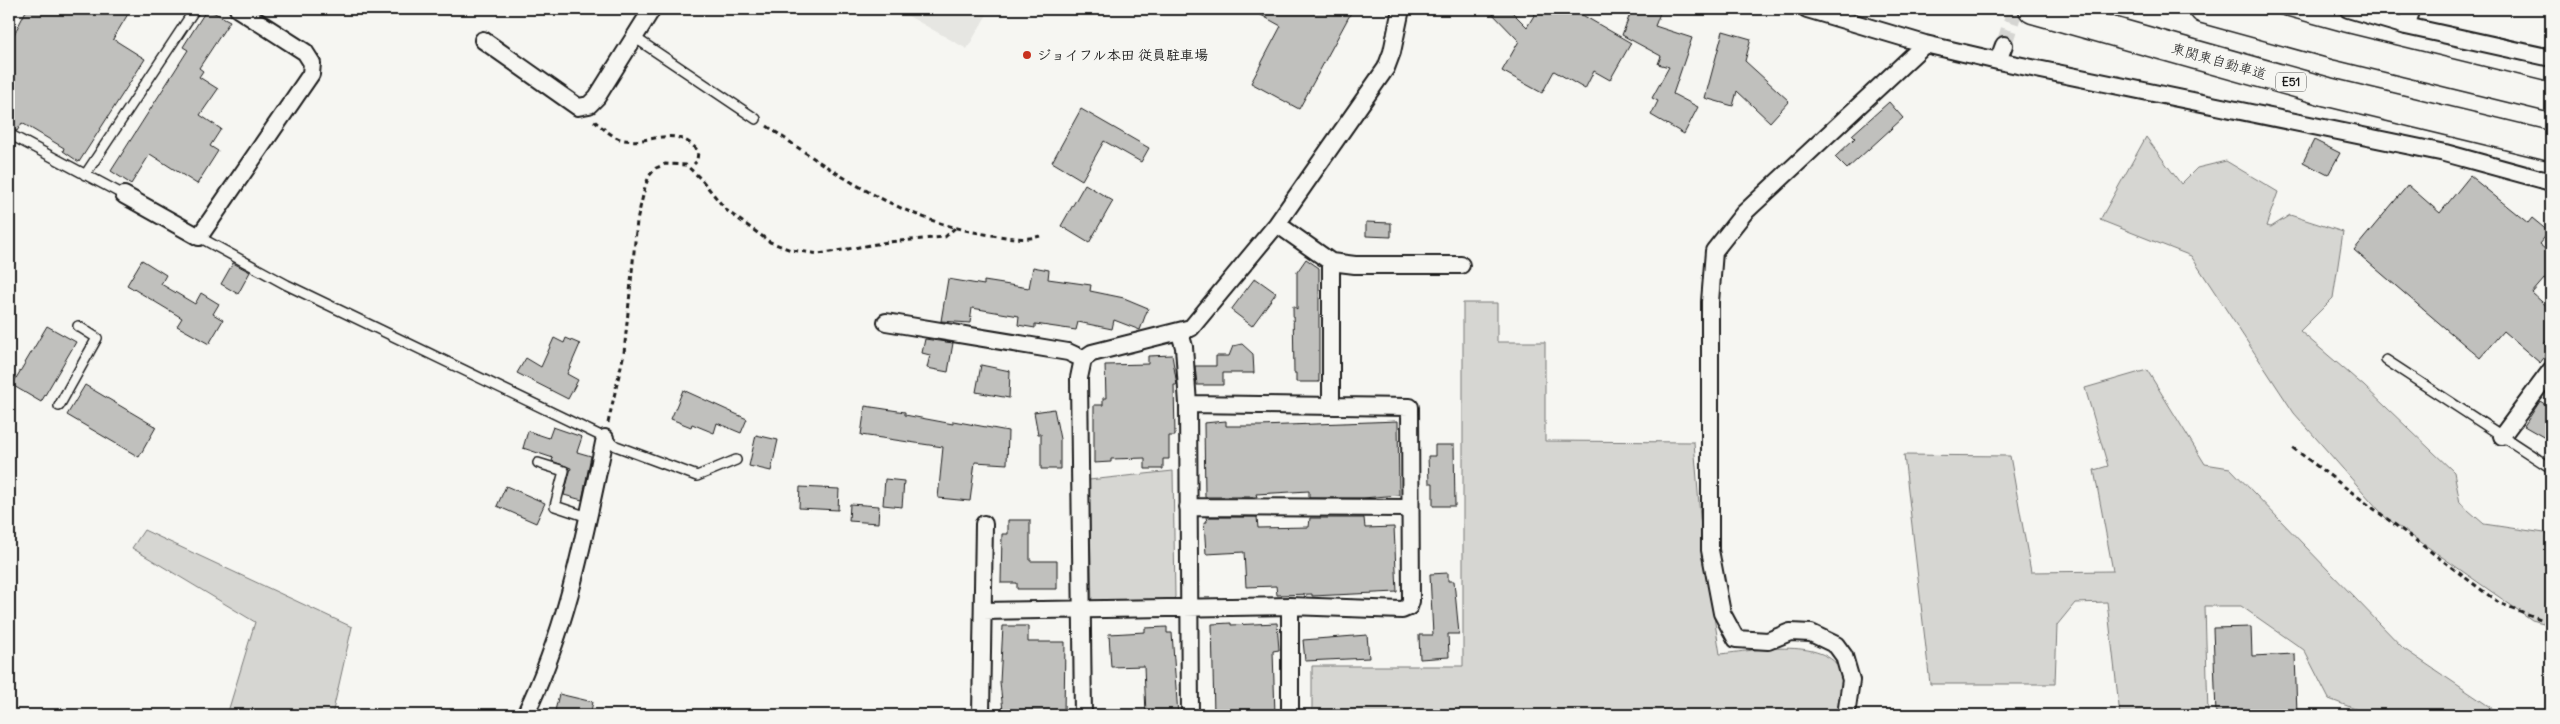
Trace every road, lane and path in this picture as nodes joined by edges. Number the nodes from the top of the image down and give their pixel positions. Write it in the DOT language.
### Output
graph roads {
  1 [pos="195,9"];
  2 [pos="238,9"];
  3 [pos="652,9"];
  4 [pos="1401,9"];
  5 [pos="1807,9"];
  6 [pos="2033,9"];
  7 [pos="2204,9"];
  8 [pos="2348,9"];
  9 [pos="2412,9"];
  10 [pos="2406,26"];
  11 [pos="634,37"];
  12 [pos="483,40"];
  13 [pos="1925,44"];
  14 [pos="2004,45"];
  15 [pos="2551,58"];
  16 [pos="1998,61"];
  17 [pos="2551,98"];
  18 [pos="590,118"];
  19 [pos="756,119"];
  20 [pos="9,134"];
  21 [pos="2551,146"];
  22 [pos="694,164"];
  23 [pos="85,175"];
  24 [pos="2551,182"];
  25 [pos="124,195"];
  26 [pos="1277,224"];
  27 [pos="956,228"];
  28 [pos="1040,236"];
  29 [pos="199,237"];
  30 [pos="1331,262"];
  31 [pos="1461,265"];
  32 [pos="886,322"];
  33 [pos="78,326"];
  34 [pos="1180,333"];
  35 [pos="1083,359"];
  36 [pos="2386,360"];
  37 [pos="2551,370"];
  38 [pos="1188,404"];
  39 [pos="59,406"];
  40 [pos="1331,406"];
  41 [pos="2502,436"];
  42 [pos="605,438"];
  43 [pos="2293,448"];
  44 [pos="736,460"];
  45 [pos="538,464"];
  46 [pos="2551,468"];
  47 [pos="1188,507"];
  48 [pos="1410,508"];
  49 [pos="588,517"];
  50 [pos="984,524"];
  51 [pos="1290,606"];
  52 [pos="1188,610"];
  53 [pos="983,611"];
  54 [pos="1083,612"];
  55 [pos="2551,623"];
  56 [pos="525,715"];
  57 [pos="982,715"];
  58 [pos="1083,715"];
  59 [pos="1190,715"];
  60 [pos="1290,715"];
  61 [pos="1846,715"];
  1 -- 23 [label="lane"];
  2 -- 29 [label="street"];
  3 -- 11 [label="street"];
  4 -- 26 [label="street"];
  5 -- 13 [label="street"];
  6 -- 21 [label="highway, 東関東自動車道 / E51"];
  7 -- 17 [label="highway"];
  8 -- 10 [label="street"];
  9 -- 10 [label="street"];
  10 -- 15 [label="street"];
  11 -- 12 [label="street"];
  11 -- 19 [label="lane"];
  13 -- 16 [label="street"];
  13 -- 61 [label="street"];
  14 -- 16 [label="street"];
  16 -- 24 [label="street"];
  18 -- 22 [label="path"];
  19 -- 27 [label="path"];
  20 -- 23 [label="lane"];
  23 -- 25 [label="lane"];
  25 -- 29 [label="street"];
  26 -- 30 [label="street"];
  26 -- 34 [label="street"];
  27 -- 28 [label="path"];
  27 -- 42 [label="path"];
  29 -- 42 [label="lane"];
  30 -- 31 [label="street"];
  30 -- 40 [label="street"];
  32 -- 35 [label="street"];
  33 -- 39 [label="lane"];
  34 -- 35 [label="street"];
  34 -- 38 [label="street"];
  35 -- 54 [label="street"];
  36 -- 41 [label="lane"];
  37 -- 41 [label="street"];
  38 -- 40 [label="street"];
  38 -- 47 [label="street"];
  40 -- 48 [label="street"];
  41 -- 46 [label="lane"];
  42 -- 44 [label="lane"];
  42 -- 49 [label="street"];
  43 -- 55 [label="path"];
  45 -- 49 [label="lane"];
  47 -- 48 [label="street"];
  47 -- 52 [label="street"];
  48 -- 51 [label="street"];
  49 -- 56 [label="street"];
  50 -- 53 [label="street"];
  51 -- 52 [label="street"];
  51 -- 60 [label="street"];
  52 -- 54 [label="street"];
  52 -- 59 [label="street"];
  53 -- 54 [label="street"];
  53 -- 57 [label="street"];
  54 -- 58 [label="street"];
}
